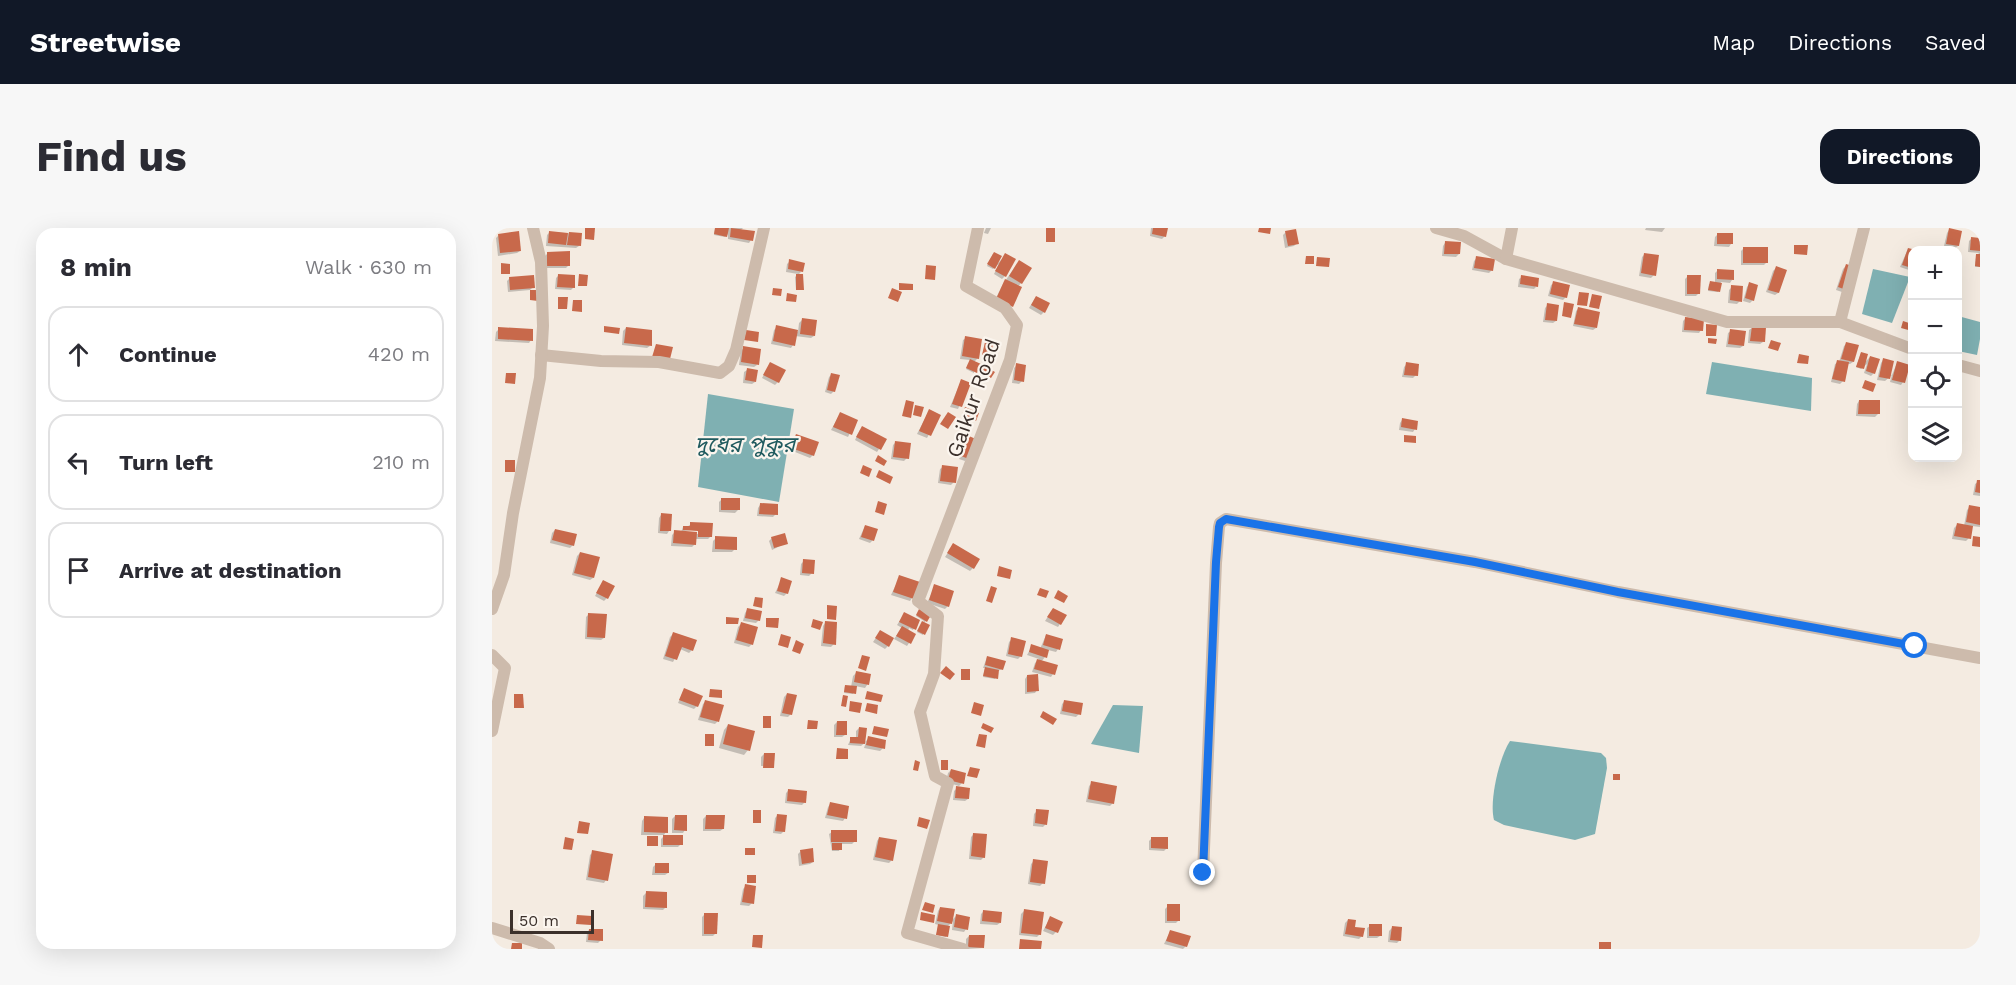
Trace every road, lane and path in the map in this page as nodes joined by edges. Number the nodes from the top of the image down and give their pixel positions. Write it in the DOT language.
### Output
graph roads {
  1 [pos="533,228"];
  2 [pos="764,228"];
  3 [pos="978,228"];
  4 [pos="1436,228"];
  5 [pos="1512,228"];
  6 [pos="1864,228"];
  7 [pos="1506,259"];
  8 [pos="1840,322"];
  9 [pos="1908,348"];
  10 [pos="541,355"];
  11 [pos="1962,366"];
  12 [pos="1980,371"];
  13 [pos="492,609"];
  14 [pos="492,655"];
  15 [pos="1980,658"];
  16 [pos="492,731"];
  17 [pos="1203,873"];
  18 [pos="492,928"];
  19 [pos="549,949"];
  20 [pos="963,949"];
  1 -- 10 [label="street"];
  2 -- 10 [label="street"];
  3 -- 20 [label="street, Gaikur Road"];
  4 -- 7 [label="street"];
  5 -- 7 [label="street"];
  6 -- 8 [label="street"];
  7 -- 8 [label="street"];
  8 -- 9 [label="street"];
  10 -- 13 [label="street"];
  11 -- 12 [label="street"];
  14 -- 16 [label="street"];
  15 -- 17 [label="street"];
  18 -- 19 [label="street"];
}
